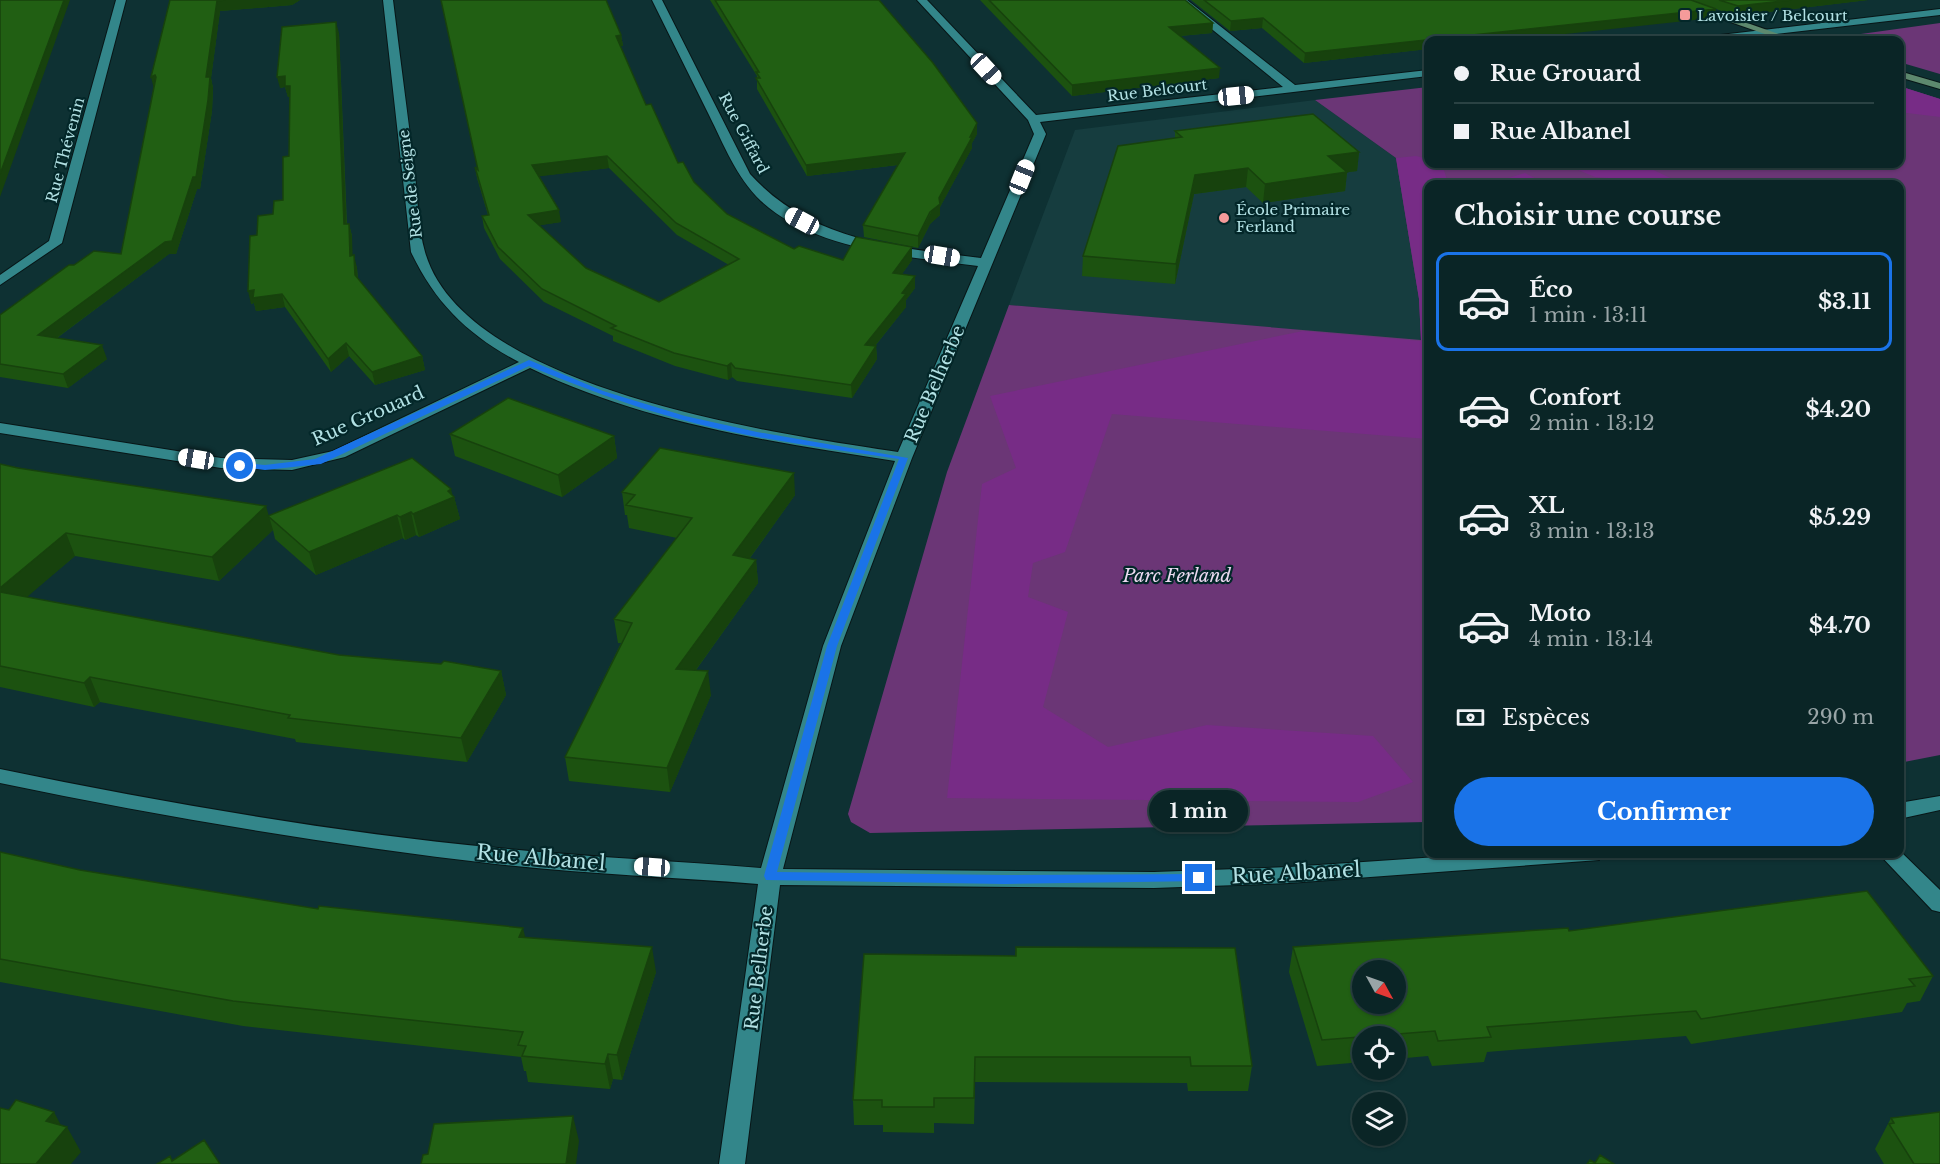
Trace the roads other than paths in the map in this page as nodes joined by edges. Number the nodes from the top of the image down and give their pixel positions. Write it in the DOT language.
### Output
graph roads {
  1 [pos="121,0"];
  2 [pos="388,0"];
  3 [pos="657,0"];
  4 [pos="922,0"];
  5 [pos="1201,0"];
  6 [pos="1672,0"];
  7 [pos="1182,1"];
  8 [pos="1940,12"];
  9 [pos="1767,33"];
  10 [pos="1740,36"];
  11 [pos="1777,36"];
  12 [pos="1424,73"];
  13 [pos="1904,75"];
  14 [pos="1940,86"];
  15 [pos="1293,89"];
  16 [pos="1033,119"];
  17 [pos="987,263"];
  18 [pos="0,281"];
  19 [pos="529,363"];
  20 [pos="0,428"];
  21 [pos="904,458"];
  22 [pos="0,776"];
  23 [pos="1940,803"];
  24 [pos="1904,810"];
  25 [pos="1533,858"];
  26 [pos="1894,858"];
  27 [pos="770,876"];
  28 [pos="1940,904"];
  29 [pos="732,1164"];
  1 -- 18 [label="street, Rue Thévenin"];
  2 -- 19 [label="street, Rue de Seigne"];
  3 -- 17 [label="street, Rue Giffard"];
  4 -- 16 [label="street"];
  5 -- 7 [label="street"];
  6 -- 9 [label="street"];
  7 -- 15 [label="street"];
  8 -- 9 [label="street"];
  9 -- 10 [label="street"];
  9 -- 11 [label="street"];
  12 -- 15 [label="street, Rue Belcourt"];
  13 -- 14 [label="street"];
  15 -- 16 [label="street, Rue Belcourt"];
  16 -- 17 [label="street, Rue Belherbe"];
  17 -- 21 [label="street, Rue Belherbe"];
  19 -- 20 [label="street, Rue Grouard"];
  19 -- 21 [label="street, Rue de Seigne"];
  21 -- 27 [label="street, Rue Belherbe"];
  22 -- 27 [label="street, Rue Albanel"];
  23 -- 24 [label="street"];
  25 -- 27 [label="street, Rue Albanel"];
  26 -- 28 [label="street"];
  27 -- 29 [label="street, Rue Belherbe"];
}
